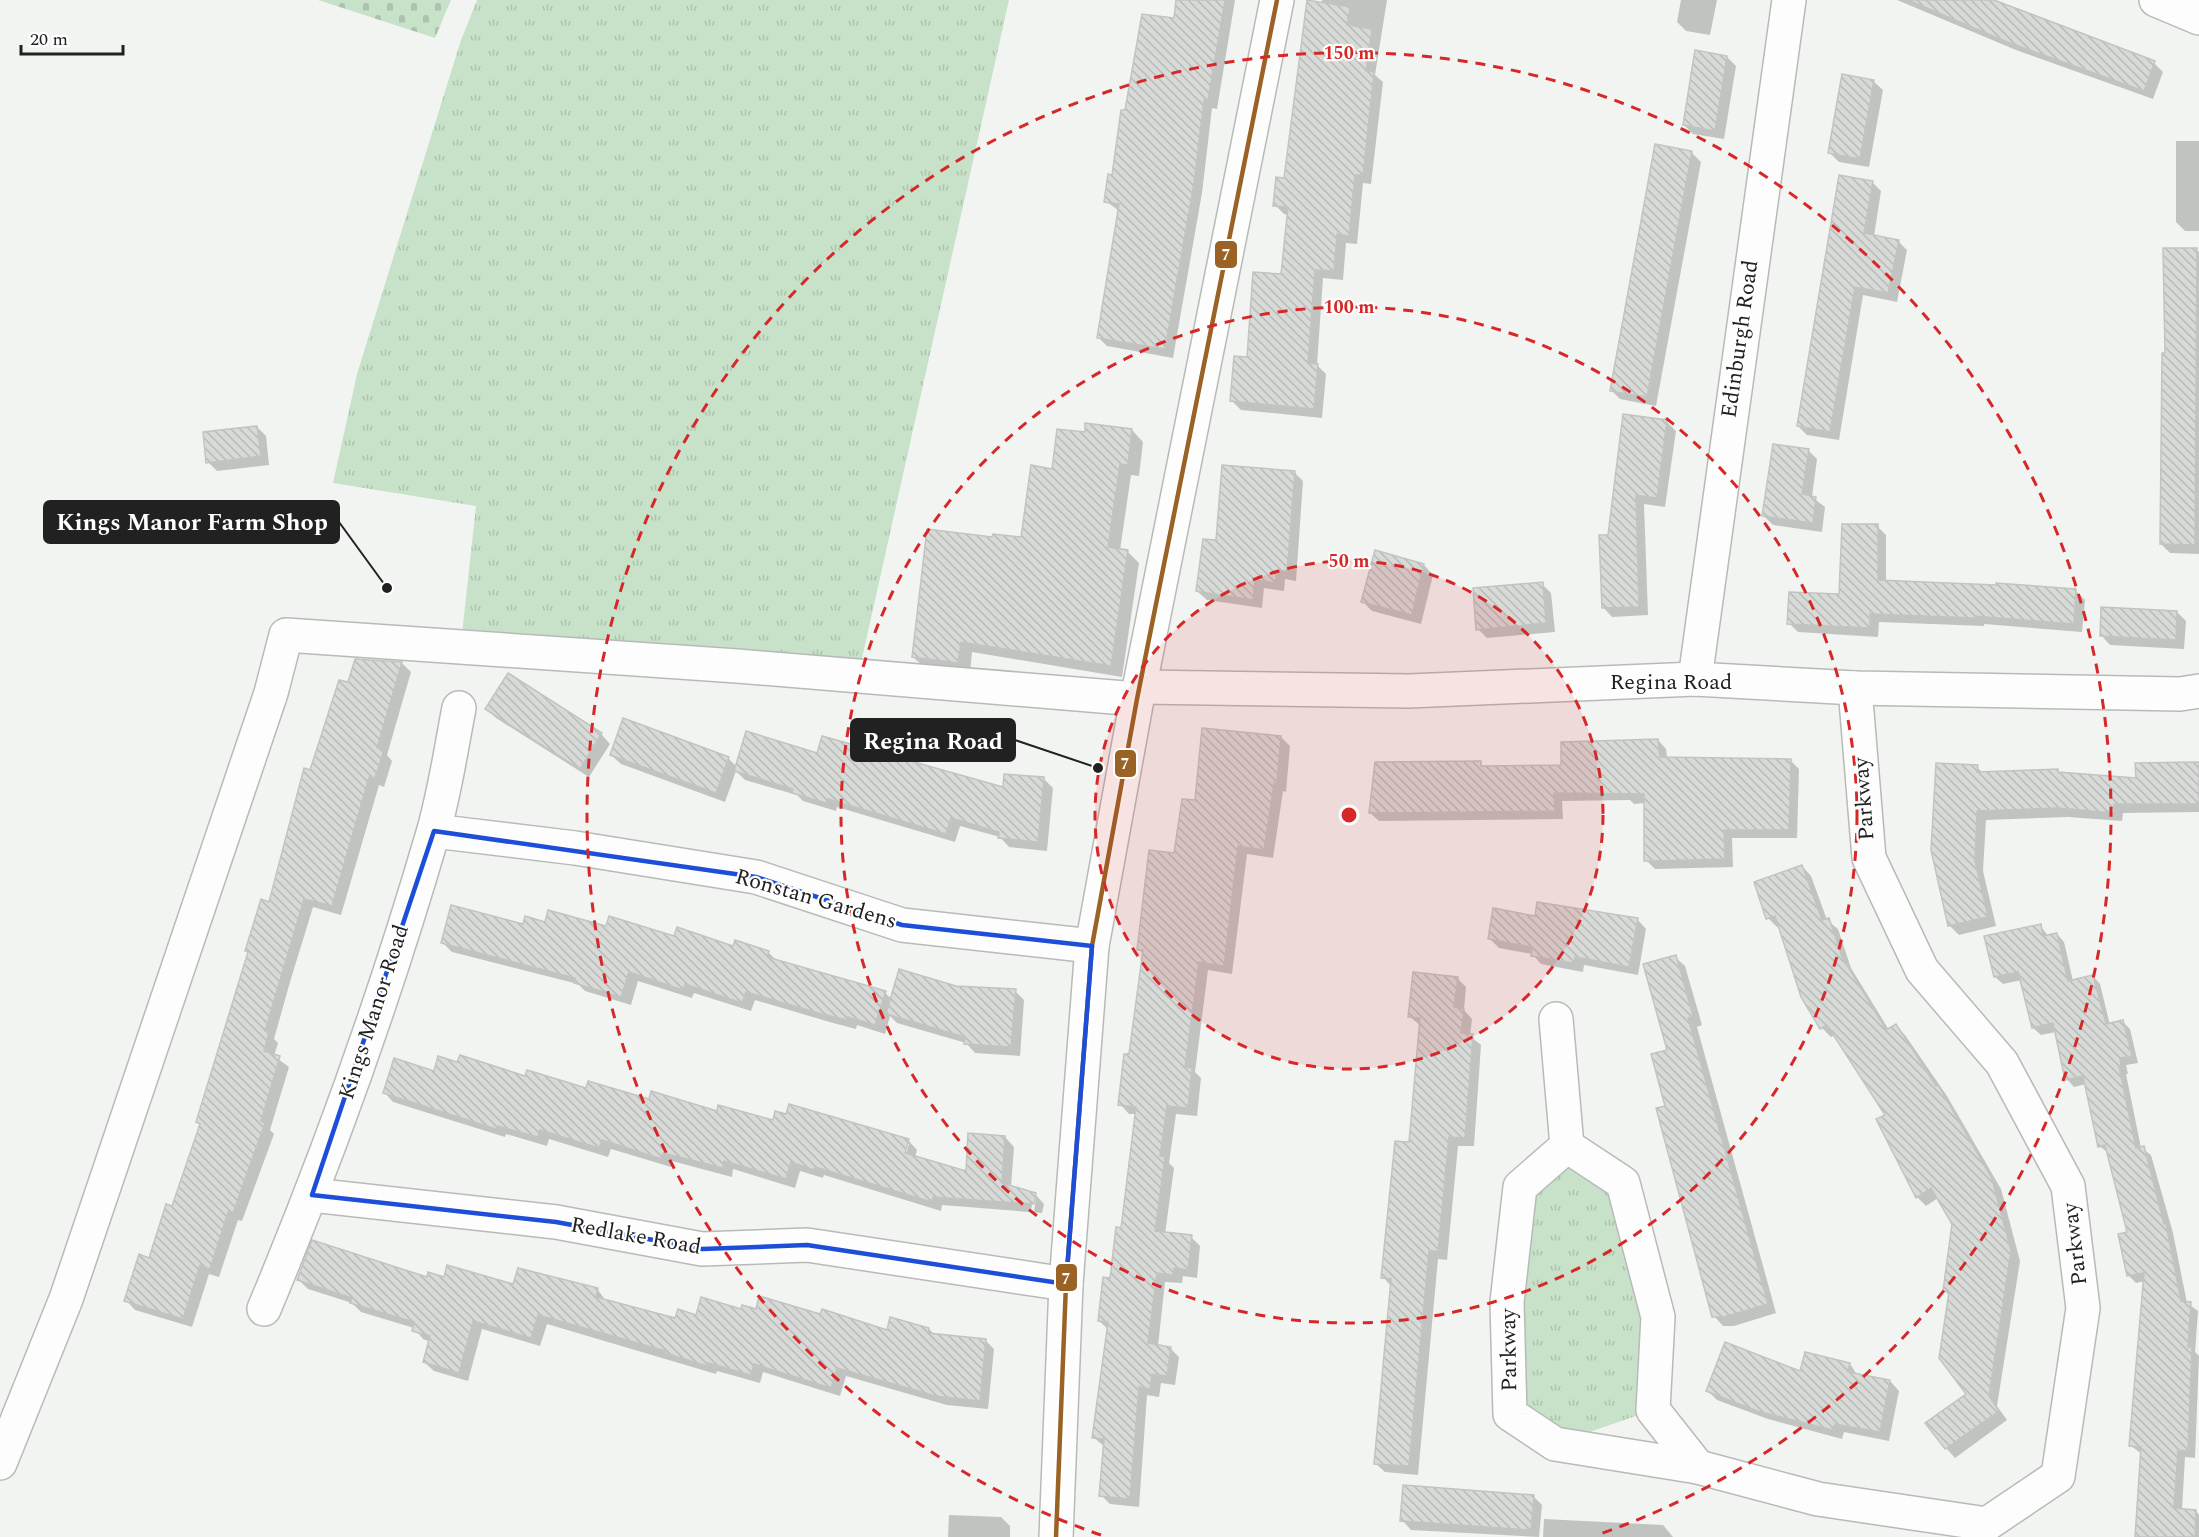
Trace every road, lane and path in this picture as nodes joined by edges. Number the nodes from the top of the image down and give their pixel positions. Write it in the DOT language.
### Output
graph roads {
  1 [pos="1277,0"];
  2 [pos="1789,0"];
  3 [pos="2156,0"];
  4 [pos="2199,18"];
  5 [pos="1695,679"];
  6 [pos="1856,688"];
  7 [pos="2199,691"];
  8 [pos="1140,693"];
  9 [pos="459,708"];
  10 [pos="434,831"];
  11 [pos="1092,946"];
  12 [pos="1556,1020"];
  13 [pos="1567,1146"];
  14 [pos="312,1195"];
  15 [pos="1066,1284"];
  16 [pos="264,1309"];
  17 [pos="0,1463"];
  18 [pos="1698,1467"];
  19 [pos="1056,1537"];
  1 -- 8 [label="street"];
  2 -- 5 [label="street, Edinburgh Road"];
  3 -- 4 [label="street"];
  5 -- 6 [label="street, Regina Road"];
  5 -- 8 [label="street, Regina Road"];
  6 -- 7 [label="street, Regina Road"];
  6 -- 18 [label="street, Parkway"];
  8 -- 11 [label="street"];
  8 -- 17 [label="street, Regina Road"];
  9 -- 10 [label="street, Kings Manor Road"];
  10 -- 11 [label="street, Ronstan Gardens"];
  10 -- 14 [label="street, Kings Manor Road"];
  11 -- 15 [label="street"];
  12 -- 13 [label="street"];
  13 -- 18 [label="street"];
  13 -- 18 [label="street, Parkway"];
  14 -- 15 [label="street, Redlake Road"];
  14 -- 16 [label="street, Kings Manor Road"];
  15 -- 19 [label="street"];
}
